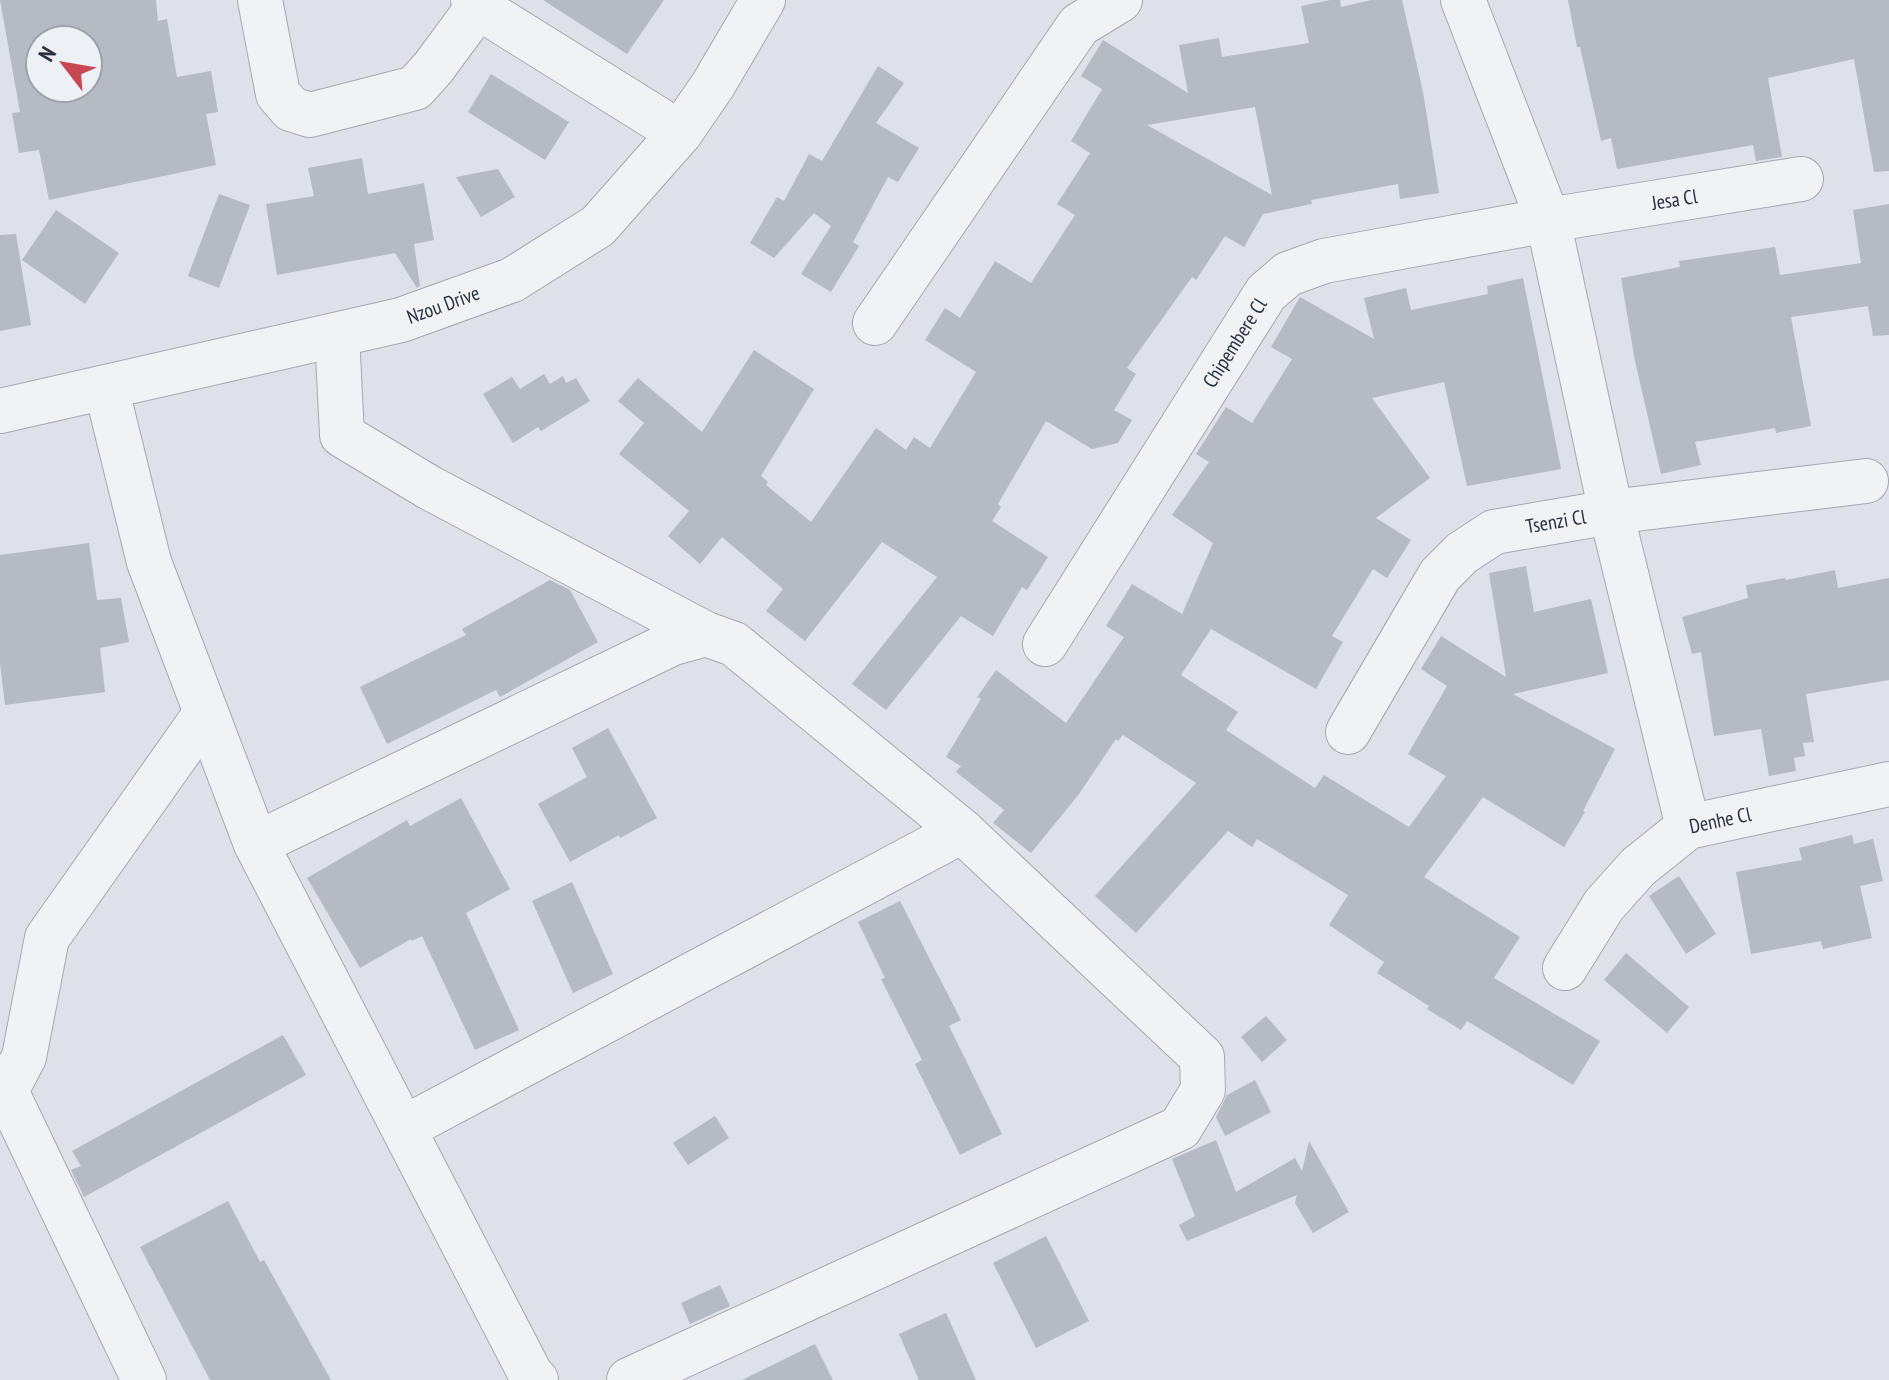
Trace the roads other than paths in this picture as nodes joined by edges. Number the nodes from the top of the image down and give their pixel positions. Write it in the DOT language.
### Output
graph roads {
  1 [pos="260,0"];
  2 [pos="763,0"];
  3 [pos="1120,0"];
  4 [pos="1463,0"];
  5 [pos="475,4"];
  6 [pos="680,133"];
  7 [pos="1801,179"];
  8 [pos="1548,220"];
  9 [pos="875,323"];
  10 [pos="337,335"];
  11 [pos="106,387"];
  12 [pos="0,411"];
  13 [pos="1866,481"];
  14 [pos="1611,512"];
  15 [pos="706,634"];
  16 [pos="1045,644"];
  17 [pos="206,713"];
  18 [pos="1348,732"];
  19 [pos="1889,784"];
  20 [pos="1688,827"];
  21 [pos="962,831"];
  22 [pos="256,844"];
  23 [pos="1565,968"];
  24 [pos="404,1128"];
  25 [pos="144,1380"];
  26 [pos="536,1380"];
  27 [pos="629,1380"];
  1 -- 5 [label="street"];
  2 -- 6 [label="street, Nzou Drive"];
  3 -- 9 [label="street"];
  4 -- 8 [label="street"];
  5 -- 6 [label="street"];
  6 -- 10 [label="street, Nzou Drive"];
  7 -- 8 [label="street, Jesa Cl"];
  8 -- 14 [label="street"];
  8 -- 16 [label="street, Chipembere Cl"];
  10 -- 11 [label="street, Nzou Drive"];
  10 -- 15 [label="street"];
  11 -- 12 [label="street, Nzou Drive"];
  11 -- 17 [label="street"];
  13 -- 14 [label="street, Tsenzi Cl"];
  14 -- 18 [label="street, Tsenzi Cl"];
  14 -- 20 [label="street"];
  15 -- 21 [label="street"];
  15 -- 22 [label="street"];
  17 -- 22 [label="street"];
  17 -- 25 [label="street"];
  19 -- 20 [label="street, Denhe Cl"];
  20 -- 23 [label="street, Denhe Cl"];
  21 -- 24 [label="street"];
  21 -- 27 [label="street"];
  22 -- 24 [label="street"];
  24 -- 26 [label="street"];
}
